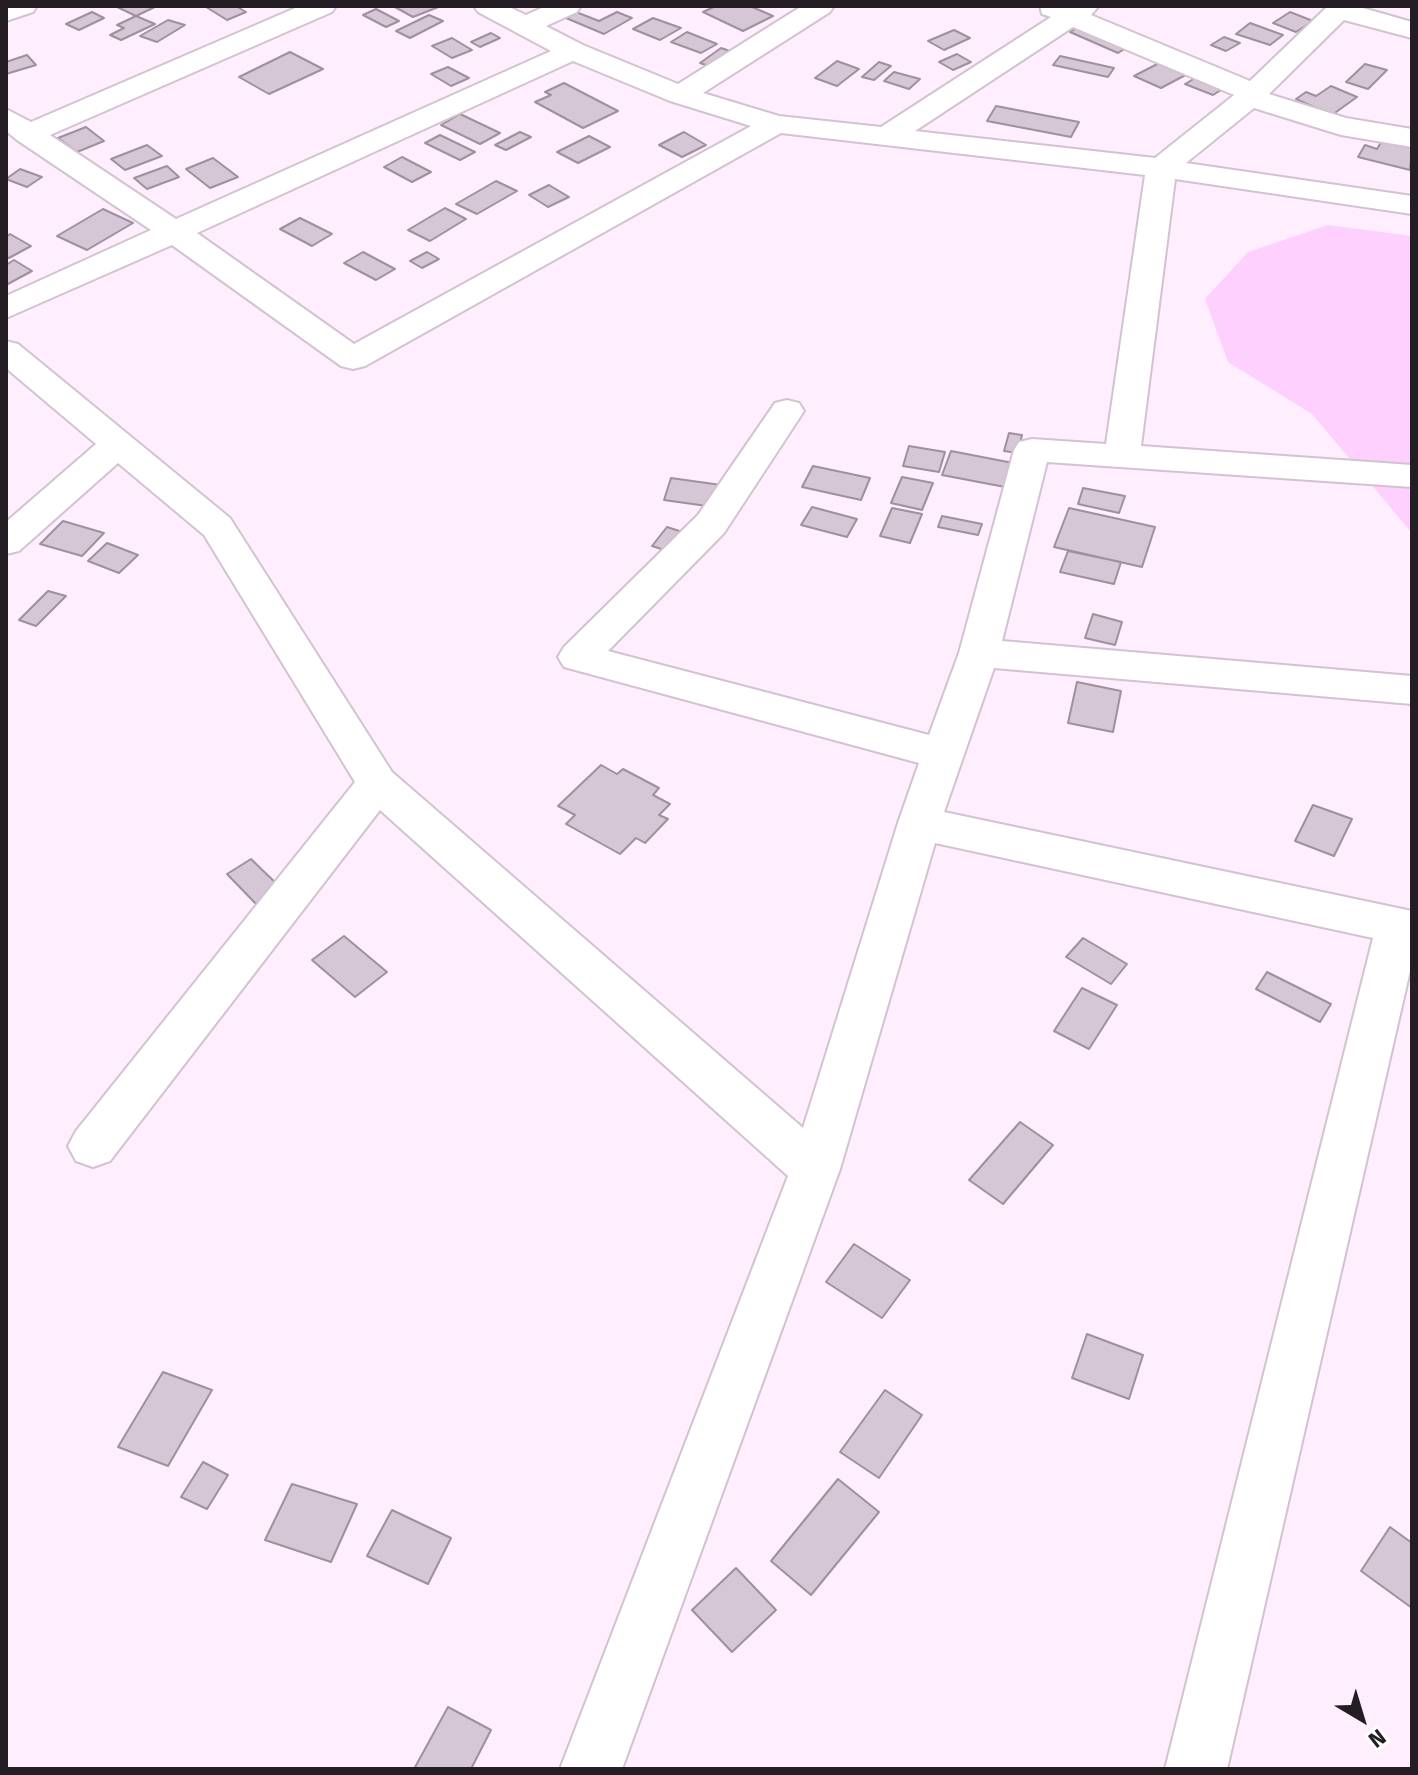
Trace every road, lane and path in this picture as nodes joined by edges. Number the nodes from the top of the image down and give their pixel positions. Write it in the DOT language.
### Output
graph roads {
  1 [pos="24,6"];
  2 [pos="323,6"];
  3 [pos="487,6"];
  4 [pos="568,6"];
  5 [pos="821,6"];
  6 [pos="1341,8"];
  7 [pos="1067,9"];
  8 [pos="6,13"];
  9 [pos="525,26"];
  10 [pos="1412,30"];
  11 [pos="573,51"];
  12 [pos="680,95"];
  13 [pos="1251,95"];
  14 [pos="776,124"];
  15 [pos="17,126"];
  16 [pos="889,135"];
  17 [pos="1412,138"];
  18 [pos="1161,168"];
  19 [pos="1412,205"];
  20 [pos="173,231"];
  21 [pos="6,308"];
  22 [pos="6,351"];
  23 [pos="787,411"];
  24 [pos="118,444"];
  25 [pos="1122,456"];
  26 [pos="1412,476"];
  27 [pos="6,542"];
  28 [pos="979,653"];
  29 [pos="1412,690"];
  30 [pos="943,754"];
  31 [pos="377,783"];
  32 [pos="919,823"];
  33 [pos="1405,927"];
  34 [pos="93,1146"];
  35 [pos="815,1169"];
  36 [pos="591,1769"];
  37 [pos="1196,1769"];
  1 -- 8 [label="street"];
  2 -- 15 [label="street"];
  3 -- 9 [label="street"];
  4 -- 9 [label="street"];
  5 -- 12 [label="street"];
  6 -- 10 [label="street"];
  6 -- 13 [label="street"];
  7 -- 13 [label="street"];
  7 -- 16 [label="street"];
  9 -- 11 [label="street"];
  11 -- 12 [label="street"];
  11 -- 20 [label="street"];
  12 -- 14 [label="street"];
  13 -- 17 [label="street"];
  13 -- 18 [label="street"];
  14 -- 16 [label="street"];
  14 -- 20 [label="street"];
  15 -- 20 [label="street"];
  16 -- 18 [label="street"];
  18 -- 19 [label="street"];
  18 -- 25 [label="street"];
  20 -- 21 [label="street"];
  22 -- 24 [label="street"];
  23 -- 30 [label="street"];
  24 -- 27 [label="street"];
  24 -- 31 [label="street"];
  25 -- 26 [label="street"];
  25 -- 28 [label="street"];
  28 -- 29 [label="street"];
  28 -- 30 [label="street"];
  30 -- 32 [label="street"];
  31 -- 34 [label="street"];
  31 -- 35 [label="street"];
  32 -- 33 [label="street"];
  32 -- 35 [label="street"];
  33 -- 37 [label="street"];
  35 -- 36 [label="street"];
}
